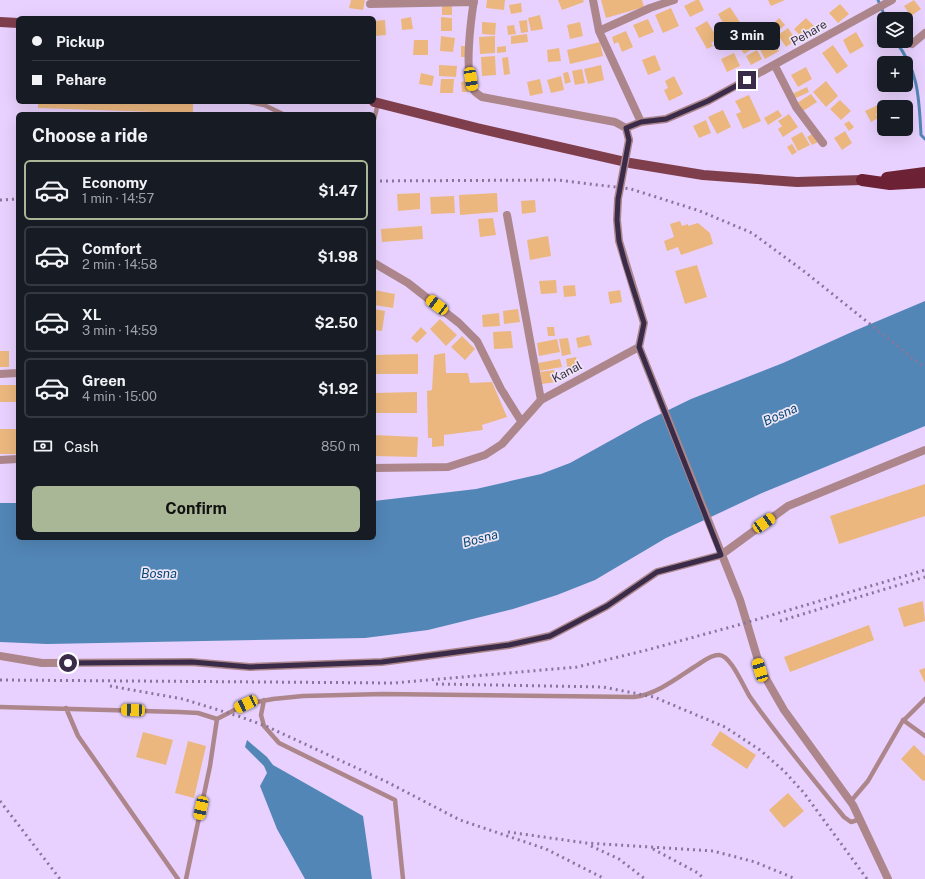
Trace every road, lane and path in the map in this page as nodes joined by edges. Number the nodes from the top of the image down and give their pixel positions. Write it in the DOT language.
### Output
graph roads {
  1 [pos="593,0"];
  2 [pos="674,0"];
  3 [pos="474,1"];
  4 [pos="889,2"];
  5 [pos="370,4"];
  6 [pos="0,22"];
  7 [pos="16,23"];
  8 [pos="599,31"];
  9 [pos="925,33"];
  10 [pos="913,43"];
  11 [pos="775,66"];
  12 [pos="376,102"];
  13 [pos="259,104"];
  14 [pos="279,112"];
  15 [pos="641,122"];
  16 [pos="626,128"];
  17 [pos="823,143"];
  18 [pos="925,173"];
  19 [pos="862,180"];
  20 [pos="925,182"];
  21 [pos="507,214"];
  22 [pos="376,264"];
  23 [pos="639,347"];
  24 [pos="16,373"];
  25 [pos="0,374"];
  26 [pos="542,400"];
  27 [pos="521,421"];
  28 [pos="925,450"];
  29 [pos="16,459"];
  30 [pos="0,460"];
  31 [pos="376,468"];
  32 [pos="721,555"];
  33 [pos="0,656"];
  34 [pos="264,700"];
  35 [pos="925,700"];
  36 [pos="0,707"];
  37 [pos="66,708"];
  38 [pos="218,718"];
  39 [pos="903,720"];
  40 [pos="925,736"];
  41 [pos="851,801"];
  42 [pos="861,820"];
  43 [pos="178,879"];
  44 [pos="186,879"];
  45 [pos="403,879"];
  46 [pos="888,879"];
  1 -- 8 [label="street"];
  2 -- 8 [label="street"];
  3 -- 5 [label="street"];
  3 -- 16 [label="street"];
  4 -- 11 [label="street, Pehare"];
  6 -- 7 [label="main road"];
  8 -- 15 [label="street"];
  9 -- 10 [label="street"];
  11 -- 15 [label="street, Pehare"];
  11 -- 17 [label="street"];
  12 -- 19 [label="main road"];
  13 -- 14 [label="lane"];
  15 -- 16 [label="street, Pehare"];
  16 -- 23 [label="street, bridge"];
  18 -- 19 [label="highway"];
  19 -- 20 [label="highway"];
  21 -- 26 [label="street"];
  22 -- 27 [label="street"];
  23 -- 26 [label="street, Kanal"];
  23 -- 32 [label="street"];
  24 -- 25 [label="street"];
  26 -- 27 [label="street, Kanal"];
  27 -- 31 [label="street, Kanal"];
  28 -- 32 [label="street"];
  29 -- 30 [label="street"];
  32 -- 33 [label="street"];
  32 -- 41 [label="street"];
  34 -- 38 [label="lane"];
  34 -- 42 [label="lane"];
  34 -- 45 [label="lane"];
  35 -- 39 [label="lane"];
  36 -- 37 [label="lane"];
  37 -- 38 [label="lane"];
  37 -- 43 [label="lane"];
  38 -- 44 [label="lane"];
  39 -- 40 [label="lane"];
  39 -- 41 [label="lane"];
  41 -- 42 [label="street"];
  42 -- 46 [label="street"];
}
